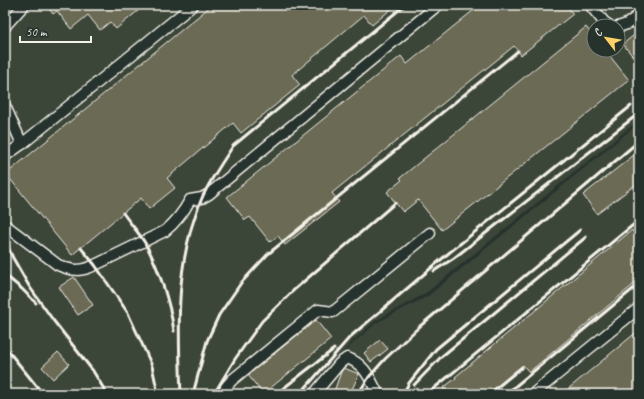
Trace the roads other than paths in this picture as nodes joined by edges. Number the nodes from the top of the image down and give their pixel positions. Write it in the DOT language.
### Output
graph roads {
  1 [pos="24,5"];
  2 [pos="193,5"];
  3 [pos="438,5"];
  4 [pos="590,5"];
  5 [pos="639,15"];
  6 [pos="601,18"];
  7 [pos="626,24"];
  8 [pos="5,27"];
  9 [pos="5,106"];
  10 [pos="22,144"];
  11 [pos="5,156"];
  12 [pos="5,225"];
  13 [pos="430,233"];
  14 [pos="639,308"];
  15 [pos="225,394"];
  16 [pos="314,394"];
  17 [pos="378,394"];
  18 [pos="533,394"];
  1 -- 8 [label="lane"];
  2 -- 10 [label="lane"];
  3 -- 12 [label="lane"];
  4 -- 6 [label="lane"];
  5 -- 7 [label="lane"];
  9 -- 10 [label="lane"];
  10 -- 11 [label="lane"];
  13 -- 15 [label="lane"];
  14 -- 18 [label="lane"];
  16 -- 17 [label="lane"];
}
